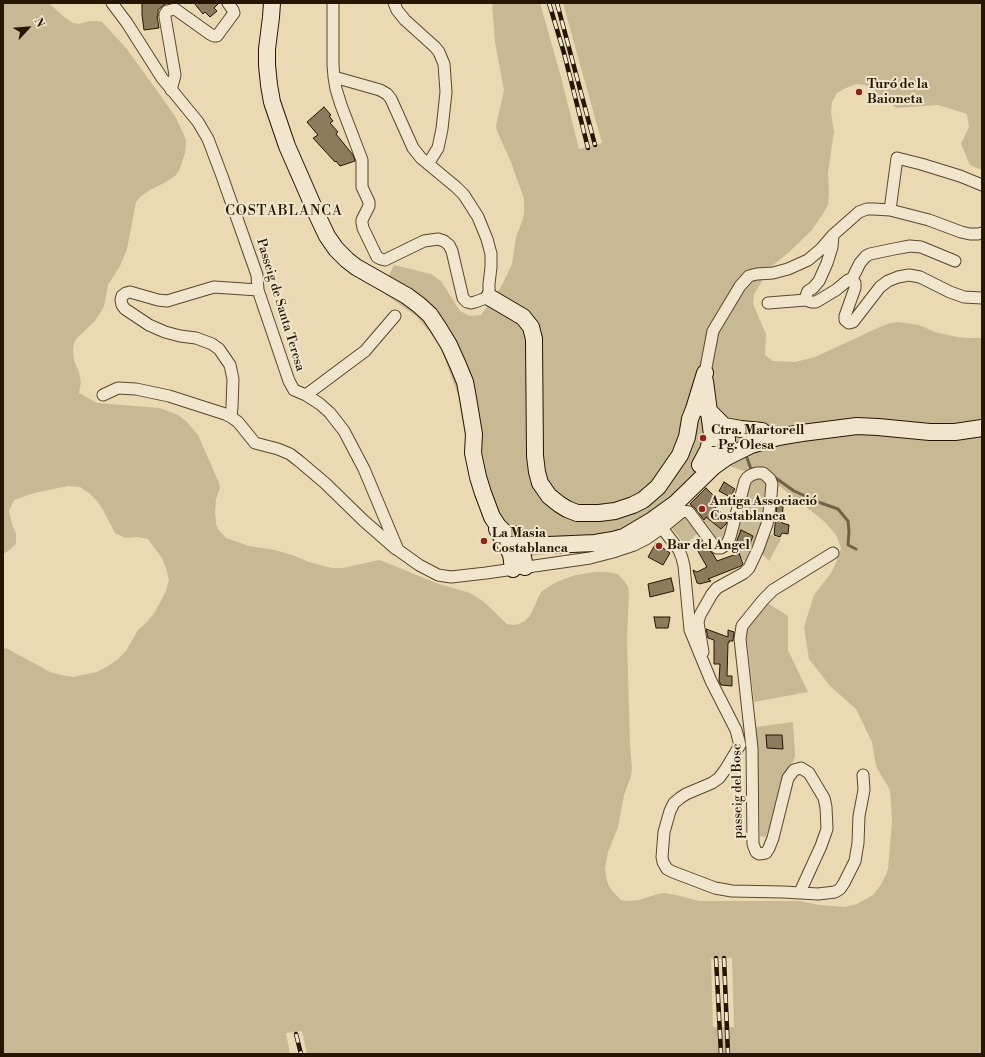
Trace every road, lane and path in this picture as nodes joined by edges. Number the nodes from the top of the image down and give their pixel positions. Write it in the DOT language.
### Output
graph roads {
  1 [pos="112,3"];
  2 [pos="121,3"];
  3 [pos="228,3"];
  4 [pos="272,3"];
  5 [pos="333,3"];
  6 [pos="394,3"];
  7 [pos="127,23"];
  8 [pos="334,77"];
  9 [pos="172,90"];
  10 [pos="428,164"];
  11 [pos="982,185"];
  12 [pos="890,210"];
  13 [pos="982,233"];
  14 [pos="833,235"];
  15 [pos="955,261"];
  16 [pos="852,279"];
  17 [pos="258,290"];
  18 [pos="489,297"];
  19 [pos="982,298"];
  20 [pos="806,300"];
  21 [pos="768,303"];
  22 [pos="395,316"];
  23 [pos="704,373"];
  24 [pos="103,395"];
  25 [pos="306,395"];
  26 [pos="701,410"];
  27 [pos="231,417"];
  28 [pos="857,426"];
  29 [pos="982,428"];
  30 [pos="718,431"];
  31 [pos="762,431"];
  32 [pos="727,445"];
  33 [pos="751,445"];
  34 [pos="706,466"];
  35 [pos="499,518"];
  36 [pos="639,528"];
  37 [pos="662,528"];
  38 [pos="556,535"];
  39 [pos="398,550"];
  40 [pos="833,553"];
  41 [pos="517,558"];
  42 [pos="706,670"];
  43 [pos="740,745"];
  44 [pos="752,748"];
  45 [pos="863,775"];
  46 [pos="800,892"];
  1 -- 7 [label="street"];
  2 -- 7 [label="street"];
  3 -- 9 [label="street"];
  4 -- 35 [label="main road"];
  5 -- 8 [label="street"];
  6 -- 10 [label="street"];
  7 -- 9 [label="street, Passeig de Santa Teresa"];
  8 -- 10 [label="street"];
  8 -- 18 [label="street"];
  9 -- 17 [label="street, Passeig de Santa Teresa"];
  10 -- 18 [label="street"];
  11 -- 12 [label="street"];
  12 -- 13 [label="street"];
  12 -- 14 [label="street"];
  14 -- 20 [label="street"];
  14 -- 23 [label="street"];
  15 -- 16 [label="street"];
  16 -- 19 [label="street"];
  16 -- 20 [label="street"];
  17 -- 25 [label="street, Passeig de Santa Teresa"];
  17 -- 27 [label="street"];
  18 -- 26 [label="main road"];
  20 -- 21 [label="street"];
  22 -- 25 [label="street"];
  23 -- 26 [label="main road"];
  24 -- 27 [label="street"];
  25 -- 39 [label="street, Passeig de Santa Teresa"];
  26 -- 30 [label="main road"];
  27 -- 39 [label="street"];
  28 -- 29 [label="main road"];
  28 -- 31 [label="main road"];
  28 -- 33 [label="main road"];
  30 -- 31 [label="main road"];
  30 -- 32 [label="main road"];
  30 -- 34 [label="main road"];
  31 -- 32 [label="main road"];
  32 -- 33 [label="main road"];
  32 -- 34 [label="main road"];
  33 -- 34 [label="main road"];
  34 -- 36 [label="main road"];
  35 -- 38 [label="main road"];
  35 -- 41 [label="main road"];
  36 -- 38 [label="main road"];
  36 -- 41 [label="main road"];
  37 -- 41 [label="street"];
  37 -- 42 [label="street"];
  37 -- 42 [label="street"];
  38 -- 41 [label="main road"];
  39 -- 41 [label="street"];
  40 -- 44 [label="street, passeig del Bosc"];
  42 -- 43 [label="street"];
  43 -- 44 [label="street"];
  43 -- 46 [label="street"];
  44 -- 46 [label="street, passeig del Bosc"];
  45 -- 46 [label="street"];
}
